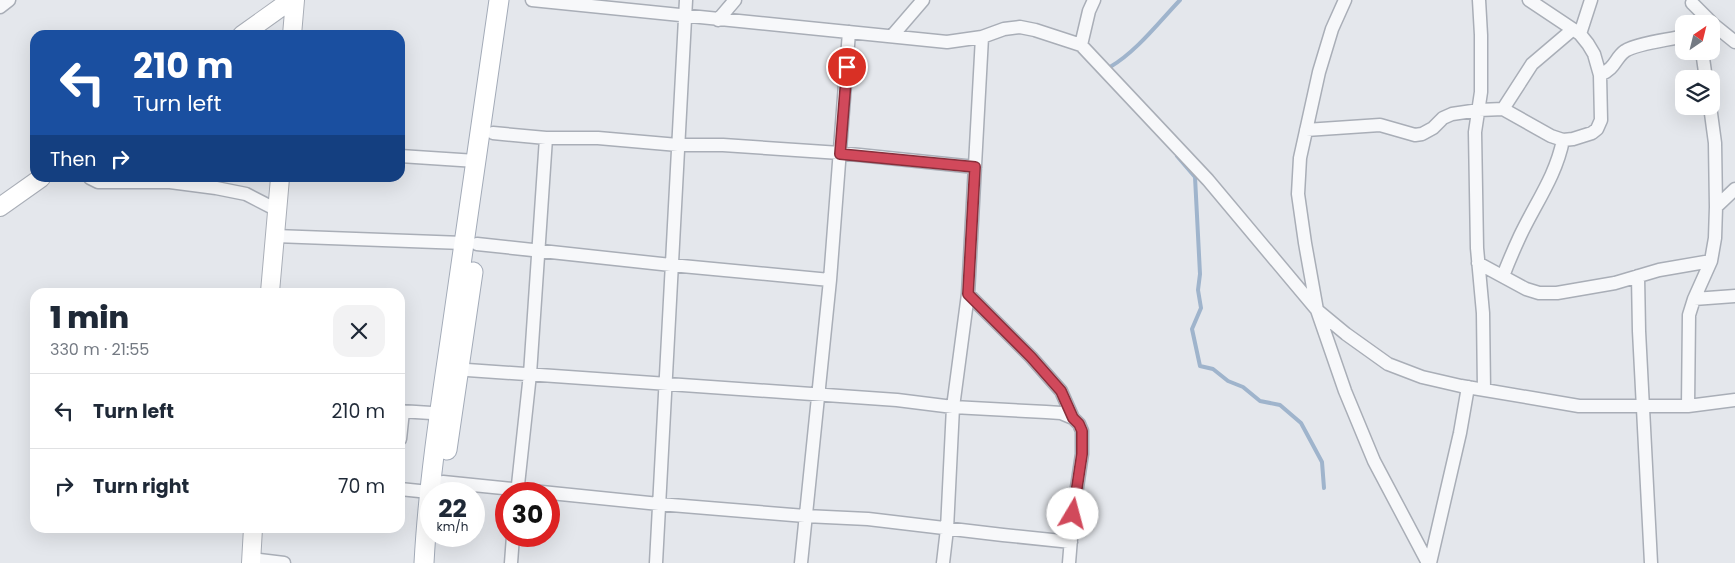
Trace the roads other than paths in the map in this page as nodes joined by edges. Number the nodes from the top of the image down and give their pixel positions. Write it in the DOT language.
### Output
graph roads {
  1 [pos="9,0"];
  2 [pos="291,0"];
  3 [pos="295,0"];
  4 [pos="499,0"];
  5 [pos="510,0"];
  6 [pos="532,0"];
  7 [pos="686,0"];
  8 [pos="736,0"];
  9 [pos="923,0"];
  10 [pos="1094,0"];
  11 [pos="1344,0"];
  12 [pos="1479,0"];
  13 [pos="1529,0"];
  14 [pos="1591,0"];
  15 [pos="1691,2"];
  16 [pos="0,8"];
  17 [pos="1695,15"];
  18 [pos="685,16"];
  19 [pos="718,20"];
  20 [pos="249,30"];
  21 [pos="292,30"];
  22 [pos="849,32"];
  23 [pos="1576,32"];
  24 [pos="892,36"];
  25 [pos="982,37"];
  26 [pos="1675,38"];
  27 [pos="1735,42"];
  28 [pos="1081,45"];
  29 [pos="1600,75"];
  30 [pos="1503,109"];
  31 [pos="1479,110"];
  32 [pos="1711,115"];
  33 [pos="1306,130"];
  34 [pos="493,133"];
  35 [pos="546,138"];
  36 [pos="1563,140"];
  37 [pos="678,145"];
  38 [pos="840,154"];
  39 [pos="405,156"];
  40 [pos="476,161"];
  41 [pos="975,167"];
  42 [pos="36,182"];
  43 [pos="98,182"];
  44 [pos="170,182"];
  45 [pos="170,182"];
  46 [pos="280,182"];
  47 [pos="1735,189"];
  48 [pos="0,207"];
  49 [pos="1716,207"];
  50 [pos="277,210"];
  51 [pos="275,236"];
  52 [pos="470,244"];
  53 [pos="538,250"];
  54 [pos="1711,261"];
  55 [pos="1478,263"];
  56 [pos="671,266"];
  57 [pos="1503,276"];
  58 [pos="1638,276"];
  59 [pos="830,280"];
  60 [pos="270,288"];
  61 [pos="968,294"];
  62 [pos="1735,296"];
  63 [pos="1694,299"];
  64 [pos="1317,310"];
  65 [pos="453,369"];
  66 [pos="530,374"];
  67 [pos="666,383"];
  68 [pos="1468,387"];
  69 [pos="1484,390"];
  70 [pos="818,394"];
  71 [pos="1735,400"];
  72 [pos="1644,405"];
  73 [pos="1688,406"];
  74 [pos="953,407"];
  75 [pos="405,411"];
  76 [pos="445,414"];
  77 [pos="1073,418"];
  78 [pos="439,482"];
  79 [pos="519,482"];
  80 [pos="405,489"];
  81 [pos="420,489"];
  82 [pos="560,496"];
  83 [pos="659,504"];
  84 [pos="805,516"];
  85 [pos="947,529"];
  86 [pos="253,533"];
  87 [pos="1071,542"];
  88 [pos="427,547"];
  89 [pos="437,547"];
  90 [pos="513,547"];
  91 [pos="251,561"];
  92 [pos="284,563"];
  93 [pos="424,563"];
  94 [pos="436,563"];
  95 [pos="511,563"];
  96 [pos="656,563"];
  97 [pos="801,563"];
  98 [pos="943,563"];
  99 [pos="1069,563"];
  100 [pos="1429,563"];
  101 [pos="1651,563"];
  1 -- 16 [label="street"];
  2 -- 20 [label="street"];
  3 -- 21 [label="street"];
  4 -- 40 [label="main road"];
  5 -- 34 [label="main road"];
  6 -- 18 [label="street"];
  7 -- 18 [label="street"];
  8 -- 19 [label="street"];
  9 -- 24 [label="street"];
  10 -- 28 [label="street"];
  11 -- 33 [label="street"];
  12 -- 31 [label="street"];
  13 -- 23 [label="street"];
  14 -- 23 [label="street"];
  15 -- 17 [label="street"];
  15 -- 27 [label="street"];
  18 -- 19 [label="street"];
  18 -- 37 [label="street"];
  19 -- 22 [label="street"];
  22 -- 24 [label="street"];
  22 -- 38 [label="street"];
  23 -- 29 [label="street"];
  23 -- 30 [label="street"];
  24 -- 25 [label="street"];
  25 -- 28 [label="street"];
  25 -- 41 [label="street"];
  26 -- 29 [label="street"];
  28 -- 64 [label="street"];
  29 -- 36 [label="street"];
  30 -- 31 [label="street"];
  30 -- 36 [label="street"];
  31 -- 33 [label="street"];
  31 -- 55 [label="street"];
  32 -- 49 [label="street"];
  33 -- 64 [label="street"];
  34 -- 35 [label="street"];
  34 -- 52 [label="main road"];
  35 -- 37 [label="street"];
  35 -- 53 [label="street"];
  36 -- 57 [label="street"];
  37 -- 38 [label="street"];
  37 -- 56 [label="street"];
  38 -- 41 [label="street"];
  38 -- 59 [label="street"];
  39 -- 40 [label="street"];
  40 -- 52 [label="main road"];
  41 -- 61 [label="street"];
  42 -- 48 [label="street"];
  43 -- 44 [label="street"];
  45 -- 50 [label="street"];
  46 -- 50 [label="street"];
  47 -- 49 [label="street"];
  49 -- 54 [label="street"];
  50 -- 51 [label="street"];
  51 -- 52 [label="street"];
  51 -- 60 [label="street"];
  52 -- 53 [label="street"];
  52 -- 65 [label="main road"];
  53 -- 56 [label="street"];
  53 -- 66 [label="street"];
  54 -- 58 [label="street"];
  54 -- 63 [label="street"];
  55 -- 57 [label="street"];
  55 -- 69 [label="street"];
  56 -- 59 [label="street"];
  56 -- 67 [label="street"];
  57 -- 58 [label="street"];
  58 -- 72 [label="street"];
  59 -- 70 [label="street"];
  61 -- 74 [label="street"];
  61 -- 77 [label="street"];
  62 -- 63 [label="street"];
  63 -- 73 [label="street"];
  64 -- 68 [label="street"];
  64 -- 100 [label="street"];
  65 -- 66 [label="street"];
  65 -- 76 [label="main road"];
  66 -- 67 [label="street"];
  66 -- 79 [label="street"];
  67 -- 70 [label="street"];
  67 -- 83 [label="street"];
  68 -- 69 [label="street"];
  68 -- 100 [label="street"];
  69 -- 72 [label="street"];
  70 -- 74 [label="street"];
  70 -- 84 [label="street"];
  71 -- 73 [label="street"];
  72 -- 73 [label="street"];
  72 -- 101 [label="street"];
  74 -- 77 [label="street"];
  74 -- 85 [label="street"];
  75 -- 76 [label="street"];
  76 -- 78 [label="main road"];
  77 -- 87 [label="street"];
  80 -- 81 [label="street"];
  82 -- 83 [label="street"];
  83 -- 84 [label="street"];
  83 -- 96 [label="street"];
  84 -- 85 [label="street"];
  84 -- 97 [label="street"];
  85 -- 87 [label="street"];
  85 -- 98 [label="street"];
  86 -- 91 [label="street"];
  87 -- 99 [label="street"];
  88 -- 93 [label="main road"];
  89 -- 94 [label="main road"];
  90 -- 95 [label="street"];
  91 -- 92 [label="street"];
}
